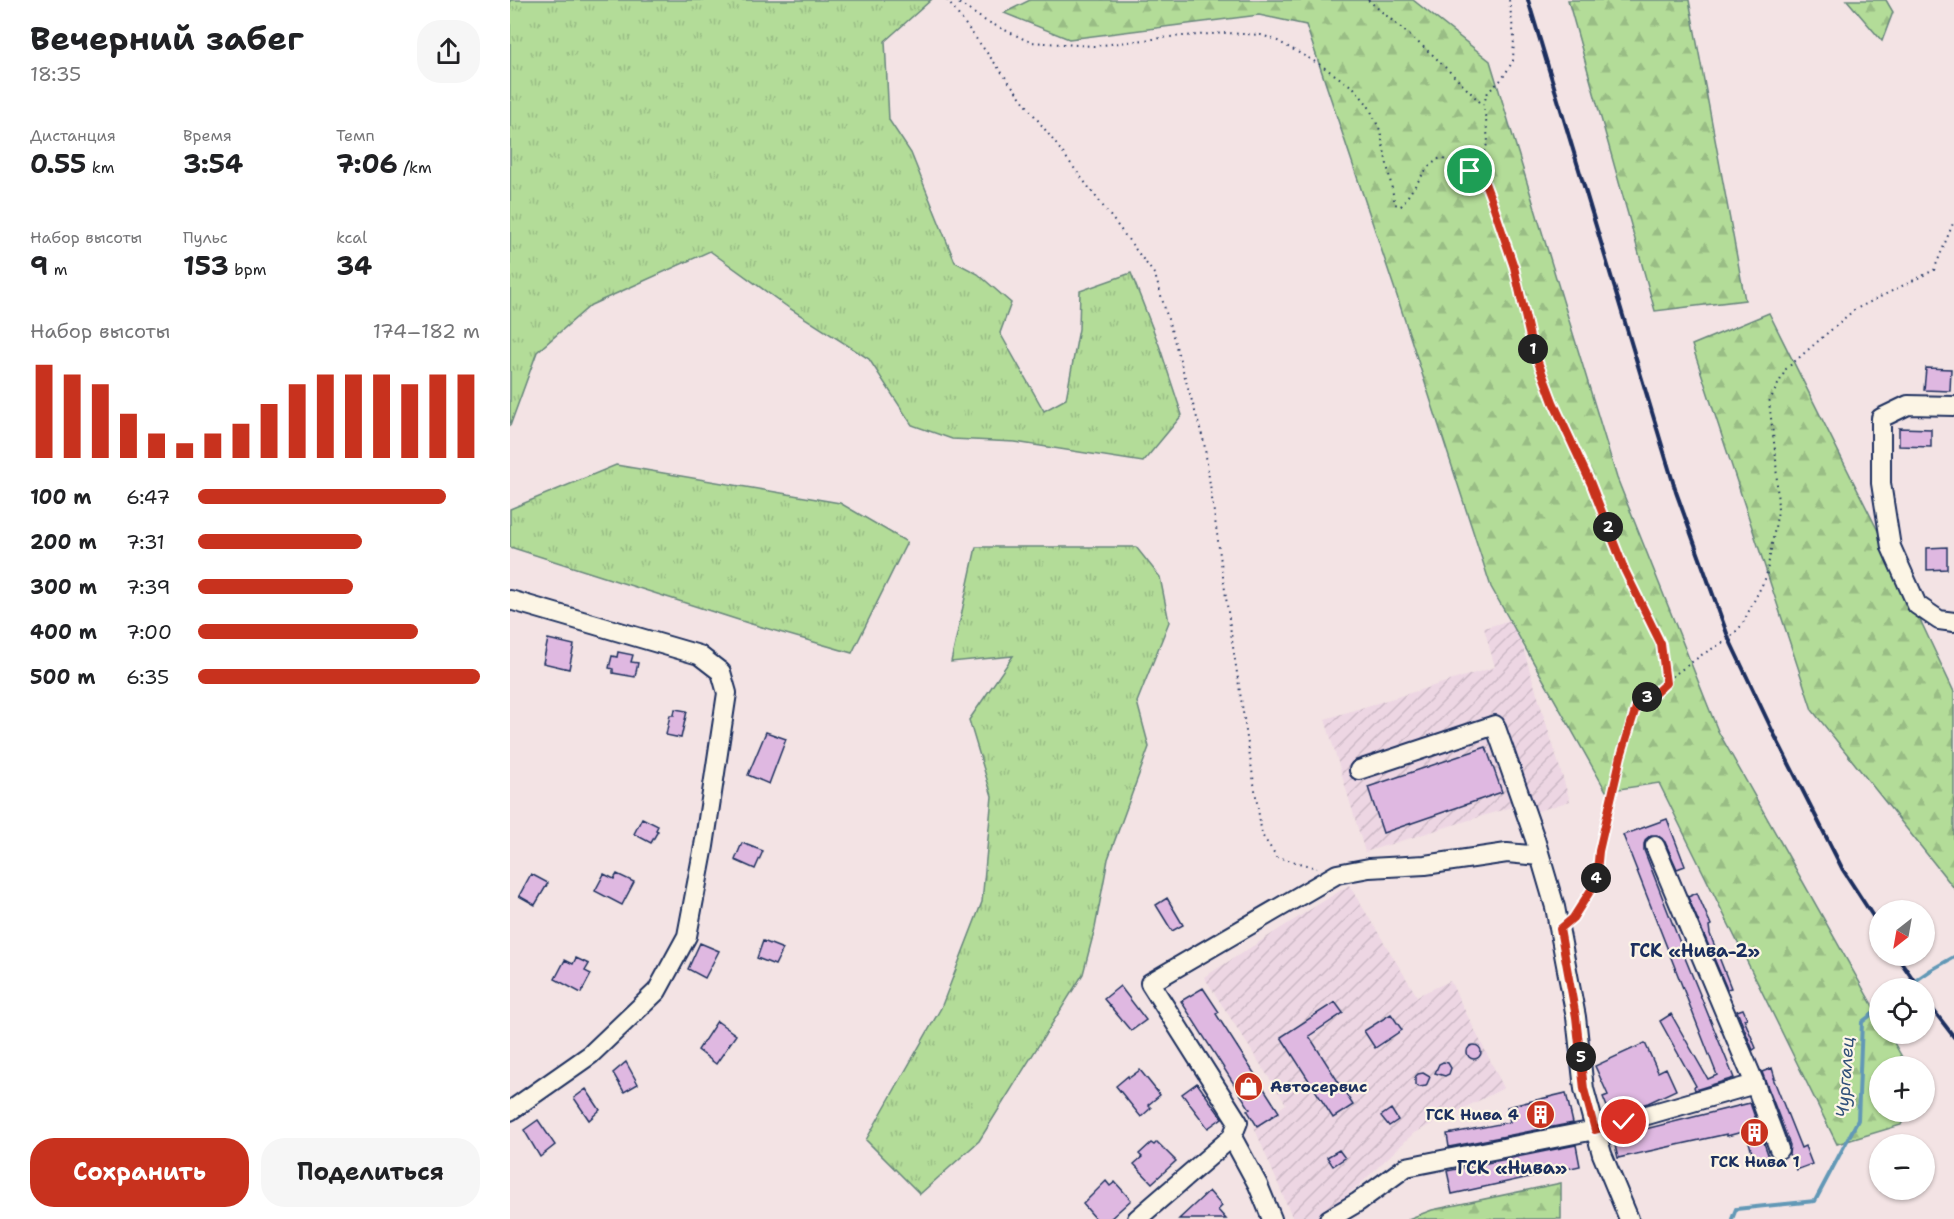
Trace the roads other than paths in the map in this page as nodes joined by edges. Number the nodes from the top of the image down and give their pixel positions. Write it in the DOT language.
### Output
graph roads {
  1 [pos="1954,406"];
  2 [pos="510,600"];
  3 [pos="1954,622"];
  4 [pos="1359,770"];
  5 [pos="1655,846"];
  6 [pos="1540,856"];
  7 [pos="1755,1084"];
  8 [pos="510,1111"];
  9 [pos="1595,1130"];
  10 [pos="1232,1137"];
  11 [pos="1779,1149"];
  12 [pos="1137,1219"];
  13 [pos="1272,1219"];
  14 [pos="1329,1219"];
  15 [pos="1629,1219"];
  1 -- 3 [label="street"];
  2 -- 8 [label="street"];
  4 -- 6 [label="street"];
  5 -- 7 [label="street"];
  6 -- 9 [label="street"];
  6 -- 10 [label="street"];
  7 -- 9 [label="street"];
  7 -- 11 [label="street"];
  9 -- 14 [label="street"];
  9 -- 15 [label="street"];
  10 -- 12 [label="street"];
  10 -- 13 [label="street"];
}
